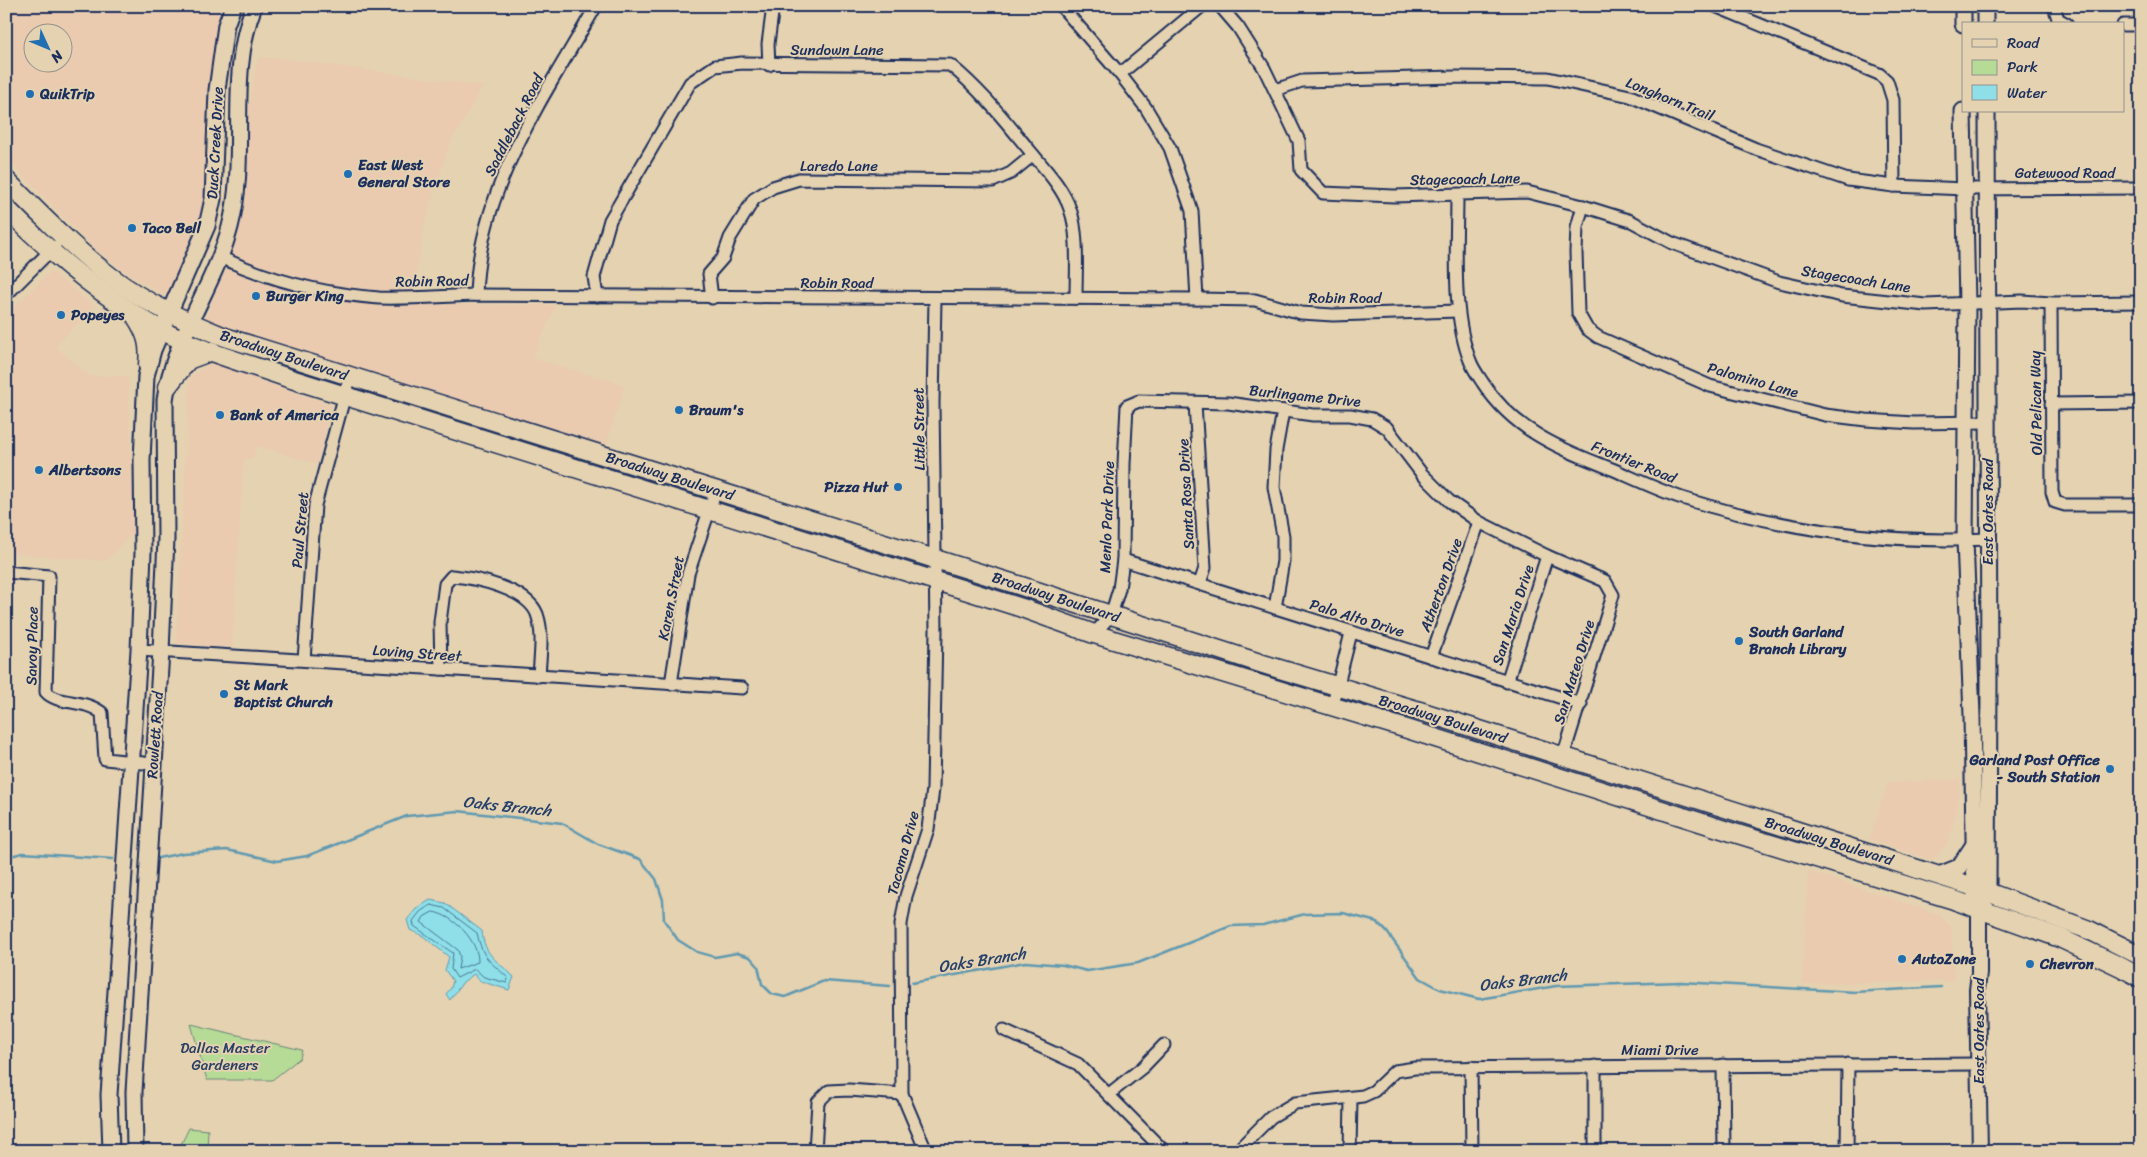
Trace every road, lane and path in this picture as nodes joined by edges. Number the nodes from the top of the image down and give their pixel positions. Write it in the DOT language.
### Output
graph roads {
  1 [pos="232,6"];
  2 [pos="254,6"];
  3 [pos="596,6"];
  4 [pos="773,6"];
  5 [pos="1061,6"];
  6 [pos="1202,6"];
  7 [pos="1220,6"];
  8 [pos="1714,6"];
  9 [pos="1963,6"];
  10 [pos="1985,6"];
  11 [pos="2054,6"];
  12 [pos="1964,22"];
  13 [pos="1985,22"];
  14 [pos="2063,22"];
  15 [pos="2124,25"];
  16 [pos="2141,25"];
  17 [pos="769,65"];
  18 [pos="1120,74"];
  19 [pos="1275,90"];
  20 [pos="1964,112"];
  21 [pos="1987,112"];
  22 [pos="1033,155"];
  23 [pos="6,180"];
  24 [pos="1894,186"];
  25 [pos="1989,188"];
  26 [pos="2141,188"];
  27 [pos="1965,189"];
  28 [pos="1457,195"];
  29 [pos="1583,206"];
  30 [pos="6,208"];
  31 [pos="63,238"];
  32 [pos="49,252"];
  33 [pos="220,257"];
  34 [pos="476,295"];
  35 [pos="6,296"];
  36 [pos="597,296"];
  37 [pos="1076,297"];
  38 [pos="712,298"];
  39 [pos="935,299"];
  40 [pos="1197,299"];
  41 [pos="2141,302"];
  42 [pos="1988,303"];
  43 [pos="2051,303"];
  44 [pos="1967,305"];
  45 [pos="1458,311"];
  46 [pos="133,312"];
  47 [pos="170,313"];
  48 [pos="191,323"];
  49 [pos="162,330"];
  50 [pos="183,340"];
  51 [pos="212,351"];
  52 [pos="148,365"];
  53 [pos="350,376"];
  54 [pos="167,387"];
  55 [pos="345,396"];
  56 [pos="1139,401"];
  57 [pos="1196,402"];
  58 [pos="2141,403"];
  59 [pos="2052,404"];
  60 [pos="1283,411"];
  61 [pos="478,416"];
  62 [pos="1966,422"];
  63 [pos="1988,422"];
  64 [pos="471,436"];
  65 [pos="716,490"];
  66 [pos="2141,505"];
  67 [pos="709,510"];
  68 [pos="142,512"];
  69 [pos="165,512"];
  70 [pos="1479,522"];
  71 [pos="1988,539"];
  72 [pos="1965,540"];
  73 [pos="1547,556"];
  74 [pos="936,559"];
  75 [pos="1123,560"];
  76 [pos="6,572"];
  77 [pos="936,582"];
  78 [pos="1200,583"];
  79 [pos="1613,595"];
  80 [pos="1275,608"];
  81 [pos="1111,615"];
  82 [pos="1352,633"];
  83 [pos="1094,634"];
  84 [pos="139,650"];
  85 [pos="161,651"];
  86 [pos="1431,657"];
  87 [pos="304,660"];
  88 [pos="441,669"];
  89 [pos="539,676"];
  90 [pos="1507,682"];
  91 [pos="671,684"];
  92 [pos="1338,687"];
  93 [pos="742,688"];
  94 [pos="1581,704"];
  95 [pos="1332,708"];
  96 [pos="1972,716"];
  97 [pos="1989,716"];
  98 [pos="1563,757"];
  99 [pos="130,762"];
  100 [pos="152,764"];
  101 [pos="1974,845"];
  102 [pos="1939,876"];
  103 [pos="1981,889"];
  104 [pos="1979,910"];
  105 [pos="2141,956"];
  106 [pos="2141,978"];
  107 [pos="114,1008"];
  108 [pos="139,1010"];
  109 [pos="1004,1030"];
  110 [pos="1164,1044"];
  111 [pos="1848,1064"];
  112 [pos="1979,1064"];
  113 [pos="1723,1065"];
  114 [pos="1595,1066"];
  115 [pos="1471,1067"];
  116 [pos="902,1094"];
  117 [pos="1109,1094"];
  118 [pos="1351,1098"];
  119 [pos="111,1151"];
  120 [pos="135,1151"];
  121 [pos="815,1151"];
  122 [pos="926,1151"];
  123 [pos="1164,1151"];
  124 [pos="1237,1151"];
  125 [pos="1350,1151"];
  126 [pos="1472,1151"];
  127 [pos="1595,1151"];
  128 [pos="1724,1151"];
  129 [pos="1847,1151"];
  130 [pos="1980,1151"];
  1 -- 47 [label="main road, Duck Creek Drive"];
  2 -- 33 [label="main road, Duck Creek Drive"];
  3 -- 34 [label="street, Saddleback Road"];
  4 -- 17 [label="street"];
  5 -- 18 [label="street"];
  6 -- 18 [label="street"];
  7 -- 19 [label="street, Stagecoach Lane"];
  8 -- 24 [label="street"];
  9 -- 12 [label="main road"];
  10 -- 13 [label="main road"];
  11 -- 14 [label="street"];
  15 -- 16 [label="street"];
  17 -- 22 [label="street, Sundown Lane"];
  17 -- 36 [label="street, Sundown Lane"];
  18 -- 40 [label="street"];
  19 -- 24 [label="street, Longhorn Trail"];
  19 -- 28 [label="street, Stagecoach Lane"];
  20 -- 27 [label="main road, East Oates Road"];
  21 -- 25 [label="main road, East Oates Road"];
  22 -- 37 [label="street, Sundown Lane"];
  22 -- 38 [label="street, Laredo Lane"];
  23 -- 31 [label="main road, Broadway Boulevard"];
  24 -- 27 [label="street, Longhorn Trail"];
  25 -- 26 [label="street, Gatewood Road"];
  25 -- 27 [label="street, Longhorn Trail"];
  25 -- 42 [label="main road, East Oates Road"];
  27 -- 44 [label="main road, East Oates Road"];
  28 -- 29 [label="street, Stagecoach Lane"];
  28 -- 45 [label="street, Frontier Road"];
  29 -- 44 [label="street, Stagecoach Lane"];
  29 -- 62 [label="street, Palomino Lane"];
  30 -- 32 [label="main road, Broadway Boulevard"];
  31 -- 32 [label="street"];
  31 -- 47 [label="main road, Broadway Boulevard"];
  32 -- 35 [label="street"];
  32 -- 46 [label="main road, Broadway Boulevard"];
  33 -- 34 [label="street, Robin Road"];
  33 -- 48 [label="main road, Duck Creek Drive"];
  34 -- 36 [label="street, Robin Road"];
  36 -- 38 [label="street, Robin Road"];
  37 -- 39 [label="street, Robin Road"];
  37 -- 40 [label="street, Robin Road"];
  38 -- 39 [label="street, Robin Road"];
  39 -- 74 [label="street, Little Street"];
  40 -- 45 [label="street, Robin Road"];
  41 -- 43 [label="street, Stagecoach Lane"];
  42 -- 43 [label="street, Stagecoach Lane"];
  42 -- 44 [label="street, Stagecoach Lane"];
  42 -- 63 [label="main road, East Oates Road"];
  43 -- 59 [label="street, Old Pelican Way"];
  44 -- 62 [label="main road, East Oates Road"];
  45 -- 72 [label="street, Frontier Road"];
  46 -- 49 [label="main road, Broadway Boulevard"];
  46 -- 52 [label="main road"];
  47 -- 48 [label="main road, Broadway Boulevard"];
  47 -- 49 [label="main road, Duck Creek Drive"];
  48 -- 50 [label="main road, Rowlett Road"];
  48 -- 53 [label="main road, Broadway Boulevard"];
  49 -- 50 [label="main road, Broadway Boulevard"];
  49 -- 52 [label="main road, Rowlett Road"];
  50 -- 51 [label="main road, Broadway Boulevard"];
  50 -- 54 [label="main road, Rowlett Road"];
  51 -- 54 [label="main road"];
  51 -- 55 [label="main road, Broadway Boulevard"];
  52 -- 68 [label="main road, Rowlett Road"];
  53 -- 55 [label="street, Paul Street"];
  53 -- 61 [label="main road, Broadway Boulevard"];
  54 -- 69 [label="main road, Rowlett Road"];
  55 -- 64 [label="main road, Broadway Boulevard"];
  55 -- 87 [label="street, Paul Street"];
  56 -- 57 [label="street, Burlingame Drive"];
  56 -- 75 [label="street, Menlo Park Drive"];
  57 -- 60 [label="street, Burlingame Drive"];
  57 -- 78 [label="street, Santa Rosa Drive"];
  58 -- 59 [label="street"];
  59 -- 66 [label="street, Old Pelican Way"];
  60 -- 70 [label="street, Burlingame Drive"];
  60 -- 80 [label="street"];
  61 -- 64 [label="main road"];
  61 -- 65 [label="main road, Broadway Boulevard"];
  62 -- 63 [label="street, Palomino Lane"];
  62 -- 72 [label="main road, East Oates Road"];
  63 -- 71 [label="main road, East Oates Road"];
  64 -- 67 [label="main road, Broadway Boulevard"];
  65 -- 67 [label="street, Karen Street"];
  65 -- 74 [label="main road, Broadway Boulevard"];
  67 -- 77 [label="main road, Broadway Boulevard"];
  67 -- 91 [label="street, Karen Street"];
  68 -- 69 [label="main road"];
  68 -- 84 [label="main road, Rowlett Road"];
  69 -- 85 [label="main road, Rowlett Road"];
  70 -- 73 [label="street, Burlingame Drive"];
  70 -- 86 [label="street, Atherton Drive"];
  71 -- 72 [label="street, Frontier Road"];
  71 -- 97 [label="main road, East Oates Road"];
  72 -- 96 [label="main road, East Oates Road"];
  73 -- 79 [label="street, Burlingame Drive"];
  73 -- 90 [label="street, San Maria Drive"];
  74 -- 77 [label="street, Tacoma Drive"];
  74 -- 81 [label="main road, Broadway Boulevard"];
  75 -- 78 [label="street, Palo Alto Drive"];
  75 -- 81 [label="street, Menlo Park Drive"];
  76 -- 99 [label="street, Savoy Place"];
  77 -- 83 [label="main road, Broadway Boulevard"];
  77 -- 116 [label="street, Tacoma Drive"];
  78 -- 80 [label="street, Palo Alto Drive"];
  79 -- 94 [label="street, San Mateo Drive"];
  80 -- 82 [label="street, Palo Alto Drive"];
  81 -- 83 [label="street, Menlo Park Drive"];
  81 -- 92 [label="main road, Broadway Boulevard"];
  82 -- 86 [label="street, Palo Alto Drive"];
  82 -- 92 [label="street"];
  83 -- 95 [label="main road, Broadway Boulevard"];
  84 -- 85 [label="street, Loving Street"];
  84 -- 99 [label="main road, Rowlett Road"];
  85 -- 87 [label="street, Loving Street"];
  85 -- 100 [label="main road, Rowlett Road"];
  86 -- 90 [label="street, Palo Alto Drive"];
  87 -- 88 [label="street, Loving Street"];
  88 -- 89 [label="street, Loving Street"];
  88 -- 89 [label="street"];
  89 -- 91 [label="street, Loving Street"];
  90 -- 94 [label="street, Palo Alto Drive"];
  91 -- 93 [label="street, Loving Street"];
  92 -- 95 [label="street"];
  92 -- 98 [label="main road, Broadway Boulevard"];
  94 -- 98 [label="street, San Mateo Drive"];
  95 -- 104 [label="main road, Broadway Boulevard"];
  96 -- 97 [label="main road"];
  96 -- 101 [label="main road, East Oates Road"];
  97 -- 103 [label="main road, East Oates Road"];
  98 -- 102 [label="main road, Broadway Boulevard"];
  99 -- 100 [label="street, Savoy Place"];
  99 -- 107 [label="main road, Rowlett Road"];
  100 -- 108 [label="main road, Rowlett Road"];
  101 -- 102 [label="main road"];
  101 -- 103 [label="main road, East Oates Road"];
  102 -- 103 [label="main road, Broadway Boulevard"];
  103 -- 104 [label="main road, East Oates Road"];
  103 -- 105 [label="main road, Broadway Boulevard"];
  104 -- 106 [label="main road, Broadway Boulevard"];
  104 -- 112 [label="street, East Oates Road"];
  107 -- 108 [label="main road"];
  107 -- 119 [label="main road, Rowlett Road"];
  108 -- 120 [label="main road, Rowlett Road"];
  109 -- 117 [label="street"];
  110 -- 117 [label="street"];
  111 -- 112 [label="street, Miami Drive"];
  111 -- 113 [label="street, Miami Drive"];
  111 -- 129 [label="street"];
  112 -- 130 [label="street, East Oates Road"];
  113 -- 114 [label="street, Miami Drive"];
  113 -- 128 [label="street"];
  114 -- 115 [label="street, Miami Drive"];
  114 -- 127 [label="street"];
  115 -- 118 [label="street, Miami Drive"];
  115 -- 126 [label="street"];
  116 -- 121 [label="street"];
  116 -- 122 [label="street, Tacoma Drive"];
  117 -- 123 [label="street"];
  118 -- 124 [label="street, Miami Drive"];
  118 -- 125 [label="street"];
}
